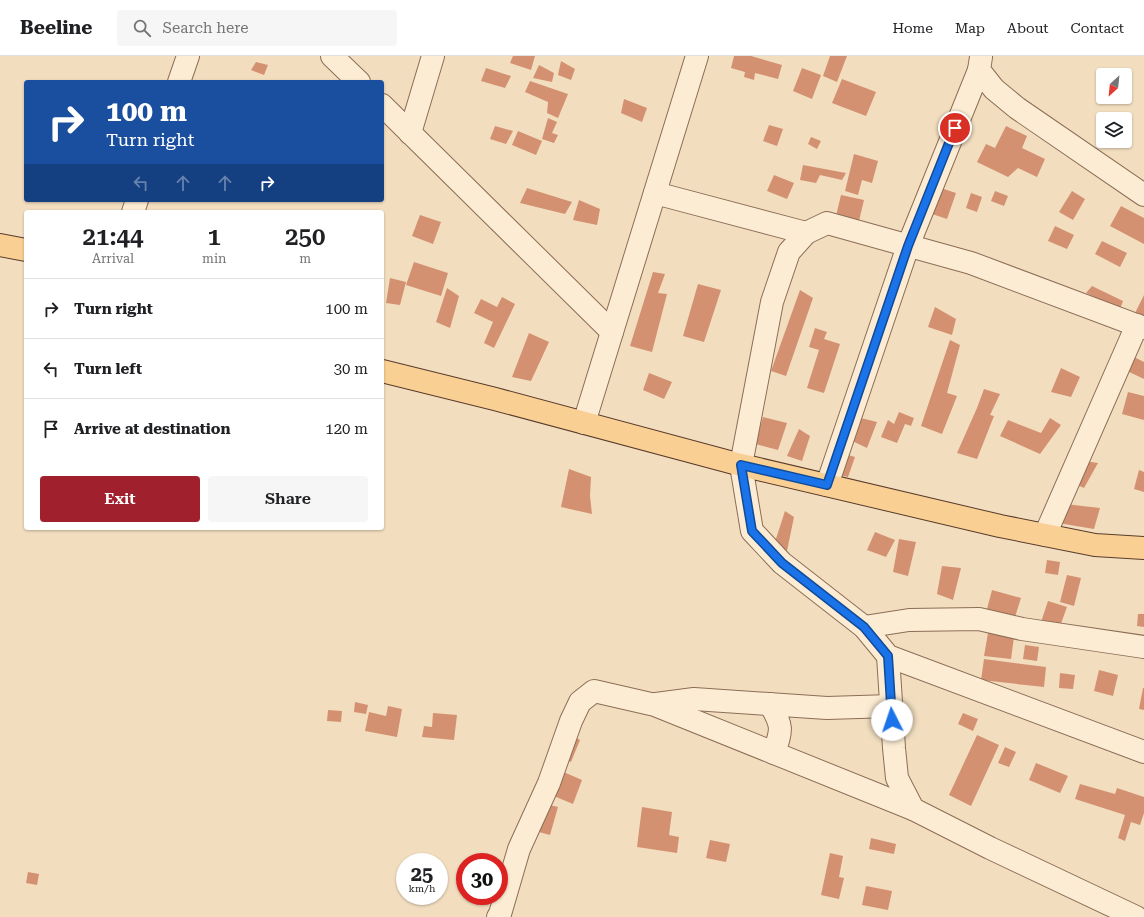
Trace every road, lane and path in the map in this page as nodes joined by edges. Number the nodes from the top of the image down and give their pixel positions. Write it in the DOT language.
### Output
graph roads {
  1 [pos="188,56"];
  2 [pos="332,56"];
  3 [pos="433,56"];
  4 [pos="697,56"];
  5 [pos="980,63"];
  6 [pos="180,80"];
  7 [pos="357,80"];
  8 [pos="384,107"];
  9 [pos="410,133"];
  10 [pos="655,193"];
  11 [pos="1144,194"];
  12 [pos="806,233"];
  13 [pos="0,245"];
  14 [pos="908,246"];
  15 [pos="24,250"];
  16 [pos="1141,326"];
  17 [pos="612,332"];
  18 [pos="384,372"];
  19 [pos="584,423"];
  20 [pos="741,465"];
  21 [pos="827,485"];
  22 [pos="1045,535"];
  23 [pos="1144,548"];
  24 [pos="864,627"];
  25 [pos="1144,646"];
  26 [pos="888,656"];
  27 [pos="770,704"];
  28 [pos="655,705"];
  29 [pos="891,706"];
  30 [pos="1144,752"];
  31 [pos="774,753"];
  32 [pos="913,809"];
  33 [pos="498,917"];
  34 [pos="1136,917"];
  1 -- 6 [label="street"];
  2 -- 7 [label="street"];
  3 -- 9 [label="street"];
  4 -- 10 [label="street"];
  5 -- 11 [label="street"];
  5 -- 14 [label="street"];
  8 -- 9 [label="street"];
  9 -- 17 [label="street"];
  10 -- 12 [label="street"];
  10 -- 17 [label="street"];
  12 -- 14 [label="street"];
  12 -- 20 [label="street"];
  13 -- 15 [label="main road"];
  14 -- 16 [label="street"];
  14 -- 21 [label="street"];
  16 -- 22 [label="street"];
  17 -- 19 [label="street"];
  18 -- 19 [label="main road"];
  19 -- 20 [label="main road"];
  20 -- 21 [label="main road"];
  20 -- 24 [label="street"];
  21 -- 22 [label="main road"];
  22 -- 23 [label="main road"];
  24 -- 25 [label="street"];
  24 -- 26 [label="street"];
  26 -- 29 [label="street"];
  26 -- 30 [label="street"];
  27 -- 28 [label="street"];
  27 -- 29 [label="street"];
  27 -- 31 [label="street"];
  28 -- 31 [label="street"];
  28 -- 33 [label="street"];
  29 -- 32 [label="street"];
  31 -- 32 [label="street"];
  32 -- 34 [label="street"];
}
